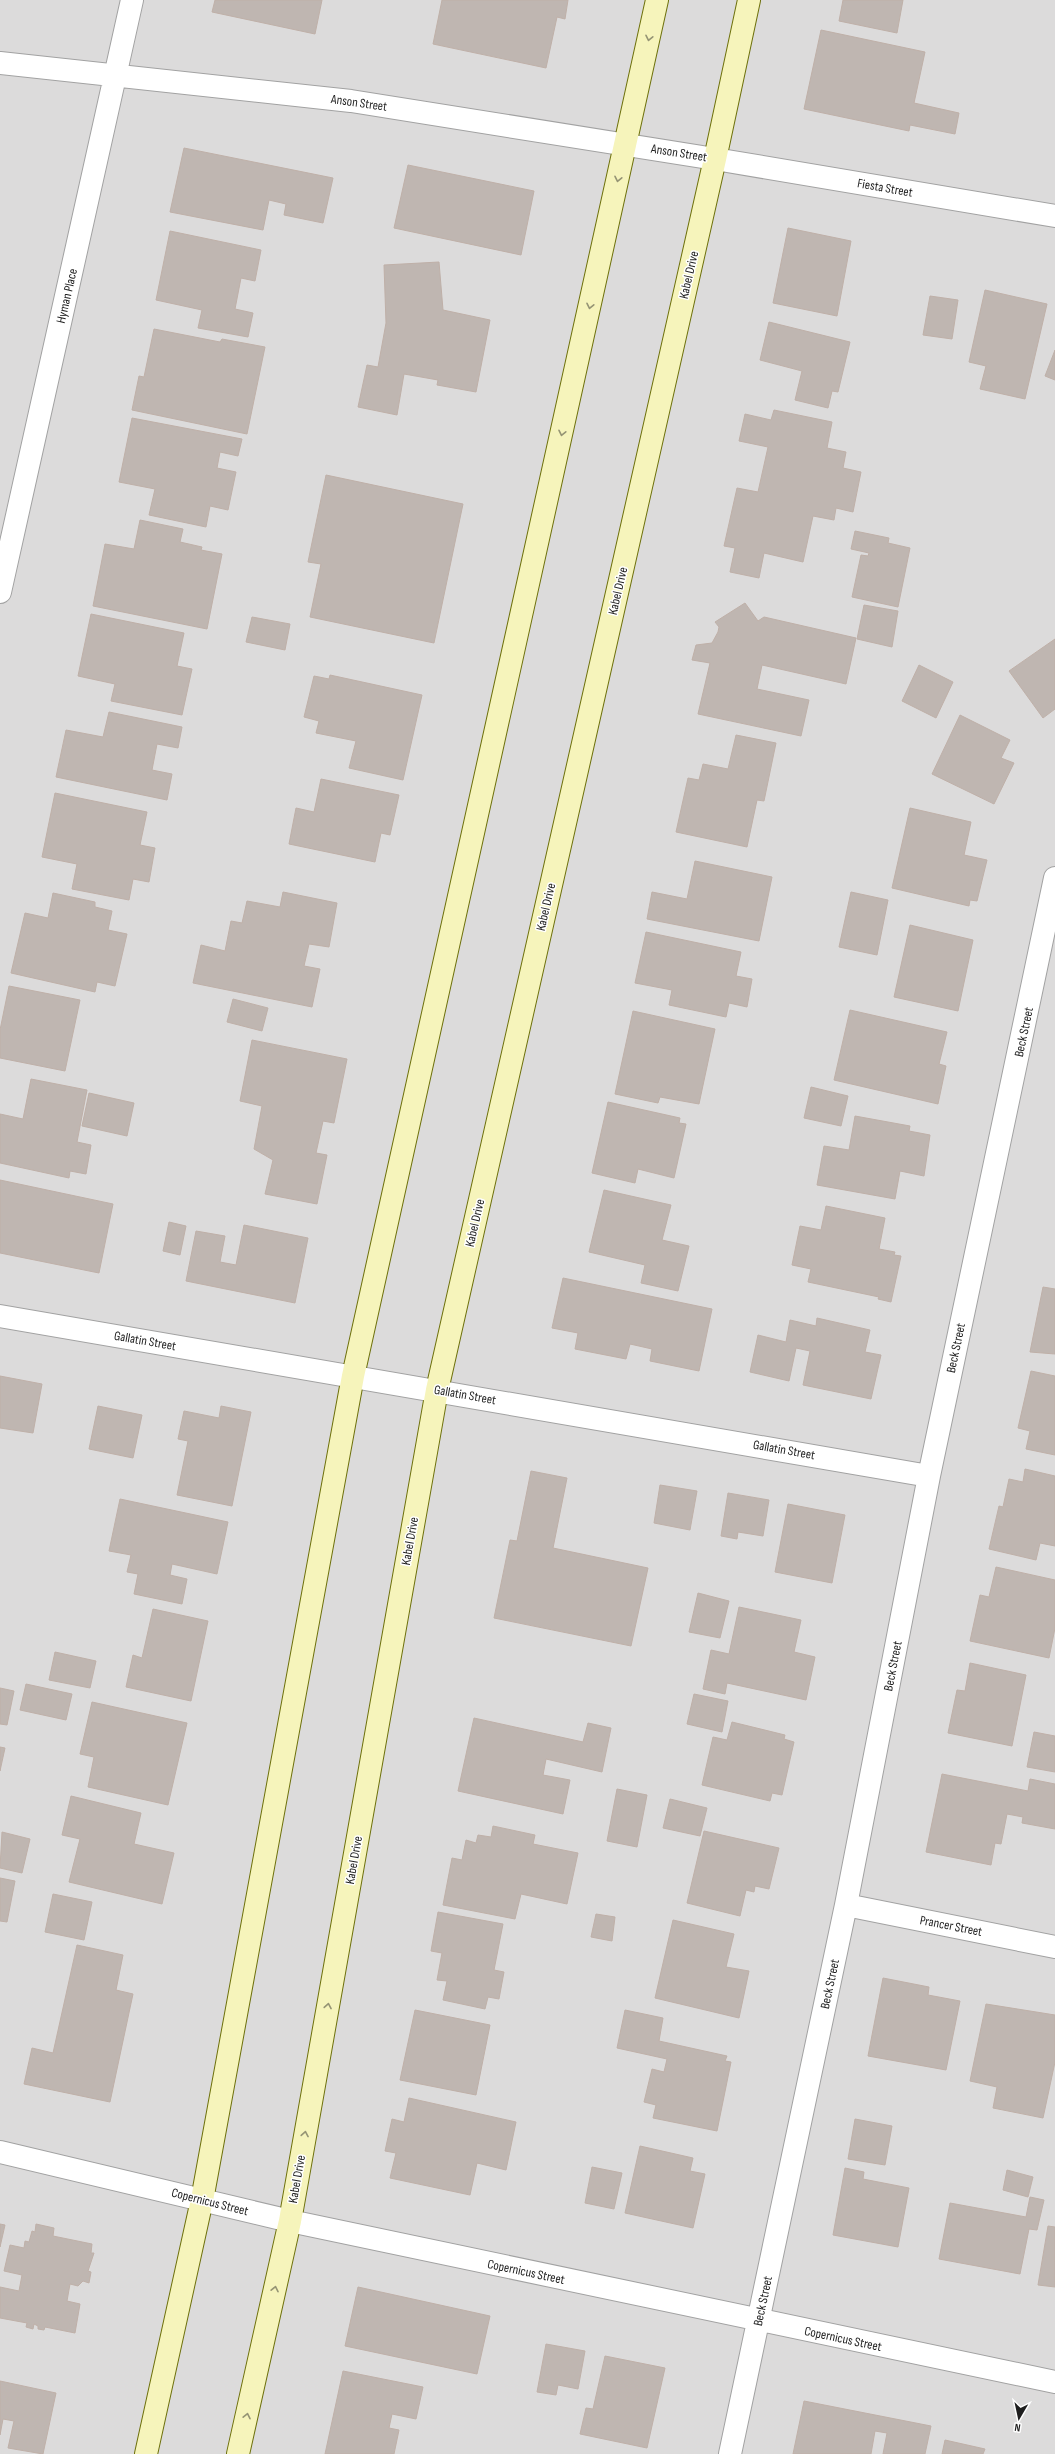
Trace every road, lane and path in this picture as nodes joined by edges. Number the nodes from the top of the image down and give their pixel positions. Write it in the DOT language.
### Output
graph roads {
  1 [pos="132,0"];
  2 [pos="657,0"];
  3 [pos="749,0"];
  4 [pos="0,63"];
  5 [pos="116,76"];
  6 [pos="625,145"];
  7 [pos="715,159"];
  8 [pos="1055,216"];
  9 [pos="0,592"];
  10 [pos="1055,878"];
  11 [pos="0,1316"];
  12 [pos="353,1376"];
  13 [pos="437,1390"];
  14 [pos="929,1476"];
  15 [pos="846,1905"];
  16 [pos="1055,1947"];
  17 [pos="0,2152"];
  18 [pos="202,2200"];
  19 [pos="290,2221"];
  20 [pos="759,2321"];
  21 [pos="1055,2382"];
  22 [pos="146,2454"];
  23 [pos="238,2454"];
  24 [pos="730,2454"];
  1 -- 5 [label="street, Hyman Place"];
  2 -- 6 [label="street, one-way"];
  3 -- 7 [label="street, Kabel Drive"];
  4 -- 5 [label="street, Anson Street"];
  5 -- 6 [label="street, Anson Street"];
  5 -- 9 [label="street, Hyman Place"];
  6 -- 7 [label="street, Anson Street"];
  6 -- 12 [label="street, one-way"];
  7 -- 8 [label="street, Fiesta Street"];
  7 -- 13 [label="street, Kabel Drive"];
  10 -- 14 [label="street, Beck Street"];
  11 -- 12 [label="street, Gallatin Street"];
  12 -- 13 [label="street, Gallatin Street"];
  12 -- 18 [label="street"];
  13 -- 14 [label="street, Gallatin Street"];
  19 -- 13 [label="street, Kabel Drive, one-way"];
  14 -- 15 [label="street, Beck Street"];
  15 -- 16 [label="street, Prancer Street"];
  15 -- 20 [label="street, Beck Street"];
  17 -- 18 [label="street, Copernicus Street"];
  18 -- 19 [label="street, Copernicus Street"];
  18 -- 22 [label="street"];
  19 -- 20 [label="street, Copernicus Street"];
  23 -- 19 [label="street, Kabel Drive, one-way"];
  20 -- 21 [label="street, Copernicus Street"];
  20 -- 24 [label="street, Beck Street"];
}
